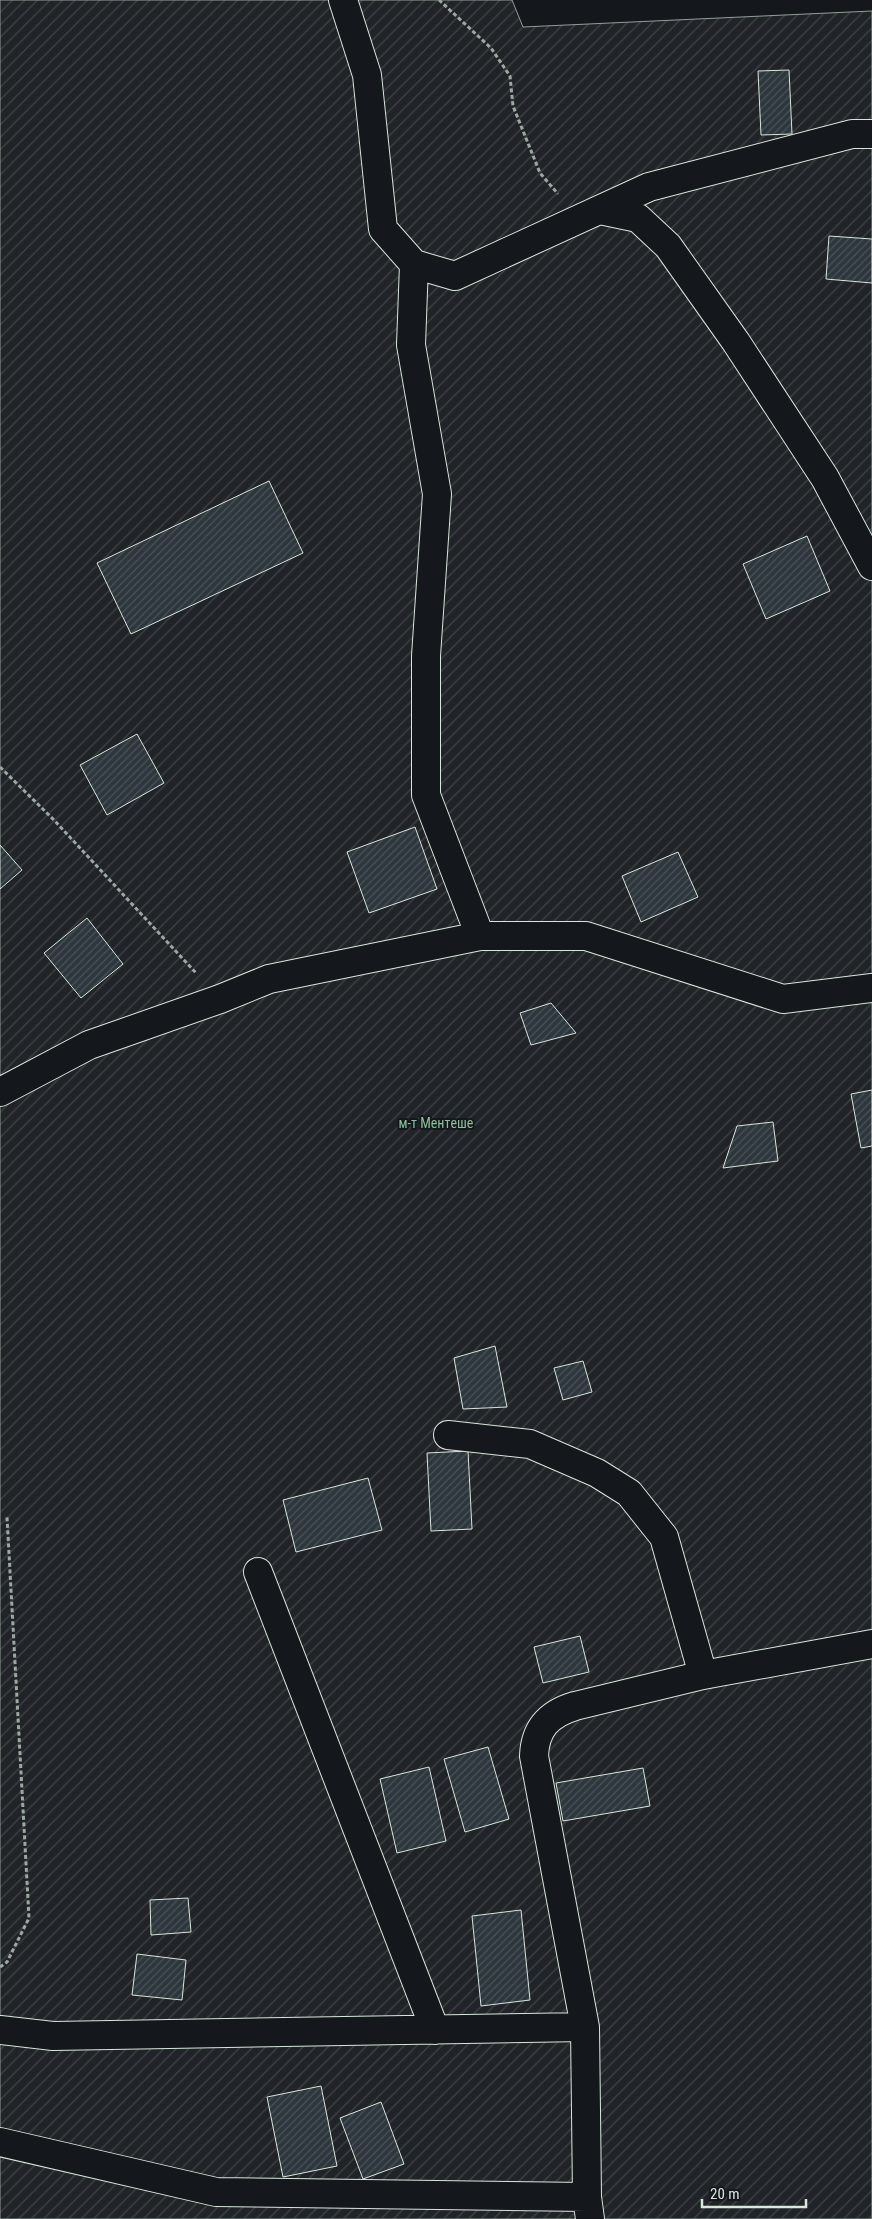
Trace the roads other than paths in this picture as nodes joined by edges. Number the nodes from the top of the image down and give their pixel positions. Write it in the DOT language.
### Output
graph roads {
  1 [pos="343,0"];
  2 [pos="872,134"];
  3 [pos="590,215"];
  4 [pos="414,264"];
  5 [pos="872,566"];
  6 [pos="480,936"];
  7 [pos="872,988"];
  8 [pos="0,1092"];
  9 [pos="448,1435"];
  10 [pos="258,1572"];
  11 [pos="872,1644"];
  12 [pos="703,1675"];
  13 [pos="585,2027"];
  14 [pos="0,2030"];
  15 [pos="435,2030"];
  16 [pos="0,2142"];
  17 [pos="588,2208"];
  1 -- 4 [label="street"];
  2 -- 3 [label="street"];
  3 -- 4 [label="street"];
  3 -- 5 [label="street"];
  4 -- 6 [label="street"];
  6 -- 7 [label="street"];
  6 -- 8 [label="street"];
  9 -- 12 [label="street"];
  10 -- 15 [label="street"];
  11 -- 12 [label="street"];
  12 -- 13 [label="street"];
  13 -- 15 [label="street"];
  13 -- 17 [label="street"];
  14 -- 15 [label="street"];
  16 -- 17 [label="street"];
}
